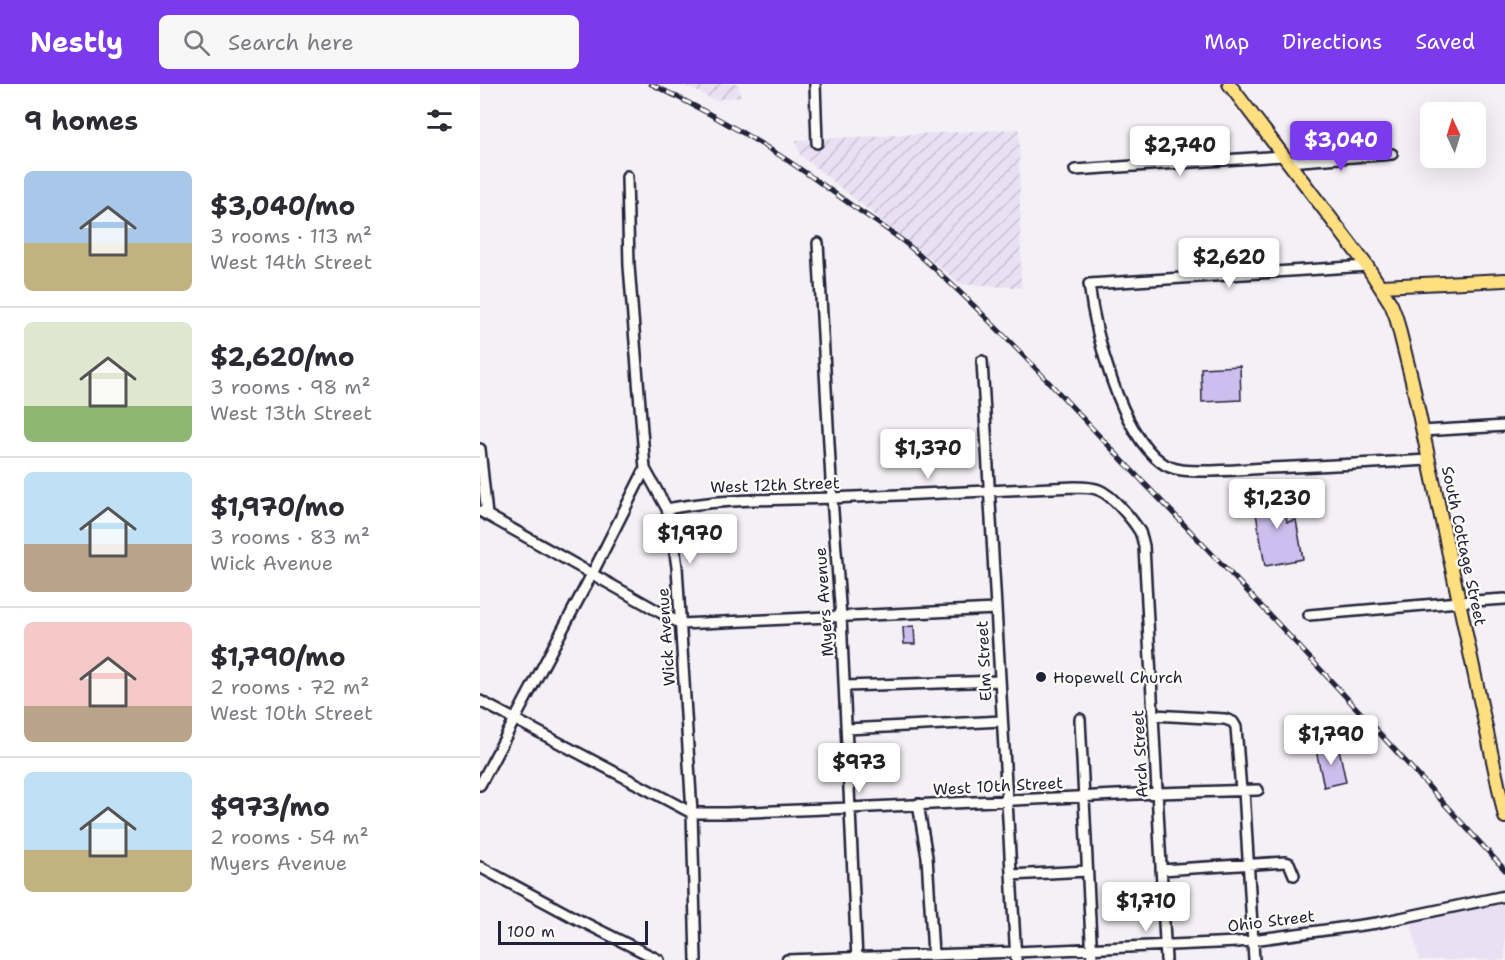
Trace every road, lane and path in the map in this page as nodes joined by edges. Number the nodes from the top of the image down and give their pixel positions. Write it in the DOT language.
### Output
graph roads {
  1 [pos="815,84"];
  2 [pos="1229,84"];
  3 [pos="817,142"];
  4 [pos="1392,154"];
  5 [pos="1285,159"];
  6 [pos="1075,170"];
  7 [pos="627,176"];
  8 [pos="818,243"];
  9 [pos="1366,266"];
  10 [pos="1505,280"];
  11 [pos="1381,286"];
  12 [pos="982,361"];
  13 [pos="1505,426"];
  14 [pos="1422,431"];
  15 [pos="480,449"];
  16 [pos="1428,460"];
  17 [pos="645,469"];
  18 [pos="989,491"];
  19 [pos="832,498"];
  20 [pos="667,509"];
  21 [pos="484,513"];
  22 [pos="1144,546"];
  23 [pos="592,574"];
  24 [pos="1505,599"];
  25 [pos="1459,602"];
  26 [pos="996,609"];
  27 [pos="1309,615"];
  28 [pos="841,617"];
  29 [pos="681,624"];
  30 [pos="1000,681"];
  31 [pos="845,686"];
  32 [pos="480,701"];
  33 [pos="1153,715"];
  34 [pos="515,719"];
  35 [pos="1080,719"];
  36 [pos="1002,721"];
  37 [pos="847,729"];
  38 [pos="480,785"];
  39 [pos="1502,789"];
  40 [pos="1243,790"];
  41 [pos="1258,790"];
  42 [pos="1158,793"];
  43 [pos="1083,796"];
  44 [pos="1007,800"];
  45 [pos="918,804"];
  46 [pos="850,808"];
  47 [pos="692,813"];
  48 [pos="1505,817"];
  49 [pos="1249,864"];
  50 [pos="480,867"];
  51 [pos="1161,870"];
  52 [pos="1087,871"];
  53 [pos="1011,875"];
  54 [pos="1294,875"];
  55 [pos="1505,896"];
  56 [pos="1254,940"];
  57 [pos="1165,945"];
  58 [pos="1091,948"];
  59 [pos="936,956"];
  60 [pos="1016,956"];
  61 [pos="857,958"];
  62 [pos="659,960"];
  63 [pos="696,960"];
  64 [pos="787,960"];
  65 [pos="1092,960"];
  66 [pos="1166,960"];
  67 [pos="1254,960"];
  1 -- 3 [label="street"];
  2 -- 5 [label="main road, South Cottage Street"];
  4 -- 5 [label="street"];
  5 -- 6 [label="street"];
  5 -- 9 [label="main road, South Cottage Street"];
  7 -- 17 [label="street, Wick Avenue"];
  8 -- 19 [label="street, Myers Avenue"];
  9 -- 11 [label="main road, South Cottage Street"];
  9 -- 16 [label="street"];
  10 -- 11 [label="main road"];
  11 -- 14 [label="main road, South Cottage Street"];
  12 -- 18 [label="street, Elm Street"];
  13 -- 14 [label="street"];
  14 -- 16 [label="main road, South Cottage Street"];
  15 -- 21 [label="street"];
  16 -- 25 [label="main road, South Cottage Street"];
  17 -- 20 [label="street, Wick Avenue"];
  17 -- 23 [label="street"];
  18 -- 19 [label="street, West 12th Street"];
  18 -- 22 [label="street, West 12th Street"];
  18 -- 26 [label="street, Elm Street"];
  19 -- 20 [label="street, West 12th Street"];
  19 -- 28 [label="street, Myers Avenue"];
  20 -- 29 [label="street, Wick Avenue"];
  21 -- 23 [label="street"];
  22 -- 33 [label="street, Arch Street"];
  23 -- 29 [label="street"];
  23 -- 34 [label="street"];
  24 -- 25 [label="street"];
  25 -- 27 [label="street"];
  25 -- 39 [label="main road, South Cottage Street"];
  26 -- 28 [label="street"];
  26 -- 30 [label="street, Elm Street"];
  28 -- 29 [label="street"];
  28 -- 31 [label="street, Myers Avenue"];
  29 -- 47 [label="street, Wick Avenue"];
  30 -- 31 [label="street"];
  30 -- 36 [label="street, Elm Street"];
  31 -- 37 [label="street, Myers Avenue"];
  32 -- 34 [label="street, West 10th Street"];
  33 -- 40 [label="street"];
  33 -- 42 [label="street, Arch Street"];
  34 -- 38 [label="street"];
  34 -- 47 [label="street, West 10th Street"];
  35 -- 43 [label="street"];
  36 -- 37 [label="street"];
  36 -- 44 [label="street, Elm Street"];
  37 -- 46 [label="street, Myers Avenue"];
  39 -- 48 [label="main road, South Cottage Street"];
  40 -- 41 [label="street, West 10th Street"];
  40 -- 42 [label="street, West 10th Street"];
  40 -- 49 [label="street"];
  42 -- 43 [label="street, West 10th Street"];
  42 -- 51 [label="street, Arch Street"];
  43 -- 44 [label="street, West 10th Street"];
  43 -- 52 [label="street"];
  44 -- 45 [label="street, West 10th Street"];
  44 -- 53 [label="street, Elm Street"];
  45 -- 46 [label="street, West 10th Street"];
  45 -- 59 [label="street"];
  46 -- 47 [label="street, West 10th Street"];
  46 -- 61 [label="street, Myers Avenue"];
  47 -- 63 [label="street, Wick Avenue"];
  49 -- 51 [label="street"];
  49 -- 54 [label="street"];
  49 -- 56 [label="street"];
  50 -- 62 [label="street"];
  51 -- 57 [label="street, Arch Street"];
  52 -- 53 [label="street"];
  52 -- 58 [label="street"];
  53 -- 60 [label="street, Elm Street"];
  55 -- 56 [label="street, Ohio Street"];
  56 -- 57 [label="street, Ohio Street"];
  56 -- 67 [label="street"];
  57 -- 58 [label="street, Ohio Street"];
  57 -- 66 [label="street, Arch Street"];
  58 -- 60 [label="street, Ohio Street"];
  58 -- 65 [label="street"];
  59 -- 60 [label="street, Ohio Street"];
  59 -- 61 [label="street, Ohio Street"];
  61 -- 64 [label="street, Ohio Street"];
}
